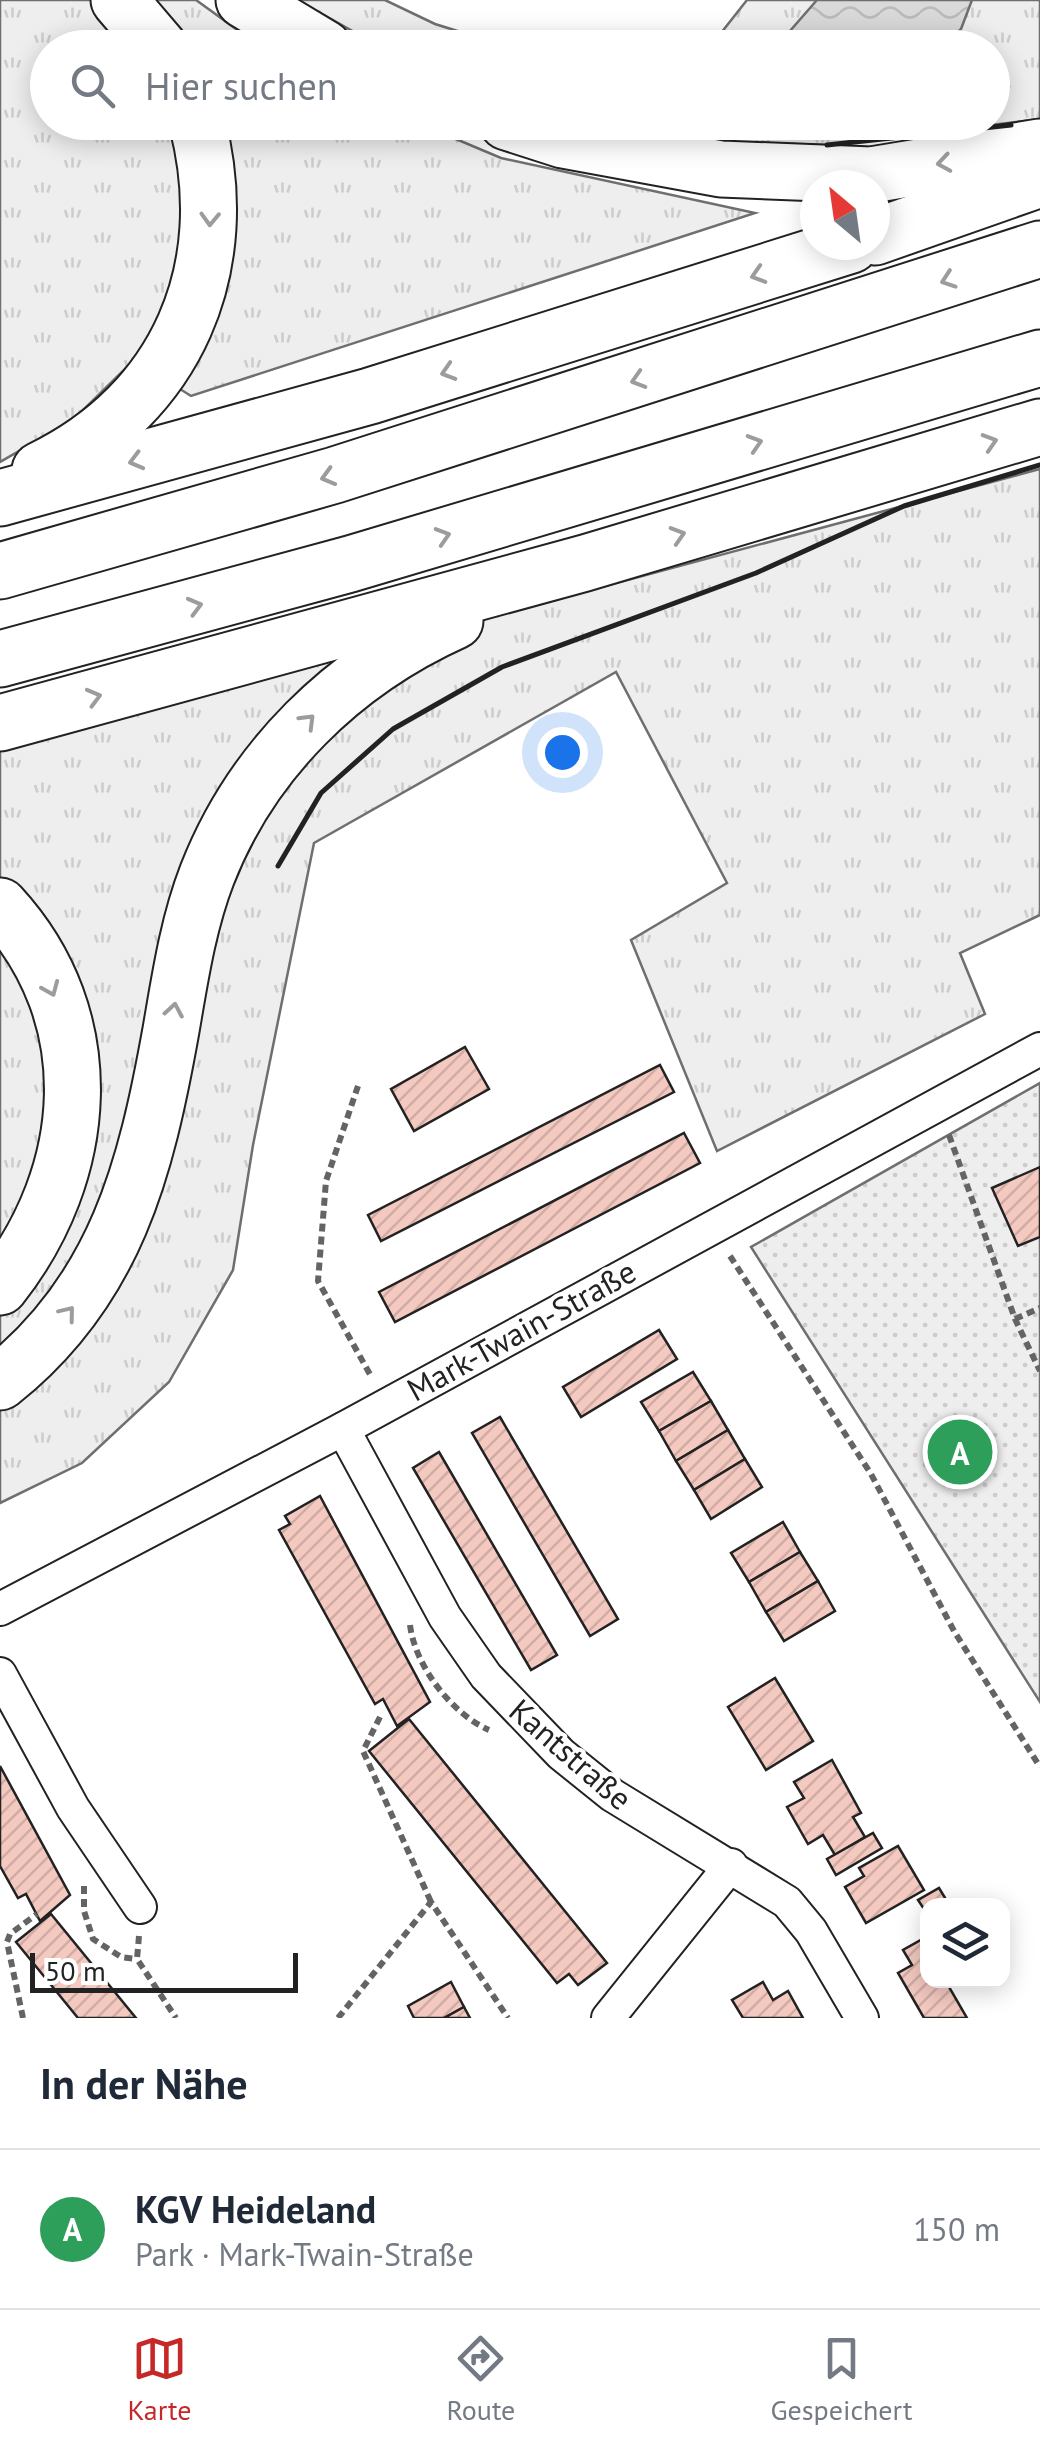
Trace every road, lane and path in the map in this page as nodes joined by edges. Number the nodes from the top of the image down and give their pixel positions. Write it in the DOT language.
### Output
graph roads {
  1 [pos="119,0"];
  2 [pos="244,0"];
  3 [pos="145,30"];
  4 [pos="294,30"];
  5 [pos="202,140"];
  6 [pos="563,140"];
  7 [pos="1040,147"];
  8 [pos="1040,179"];
  9 [pos="890,232"];
  10 [pos="1040,249"];
  11 [pos="803,260"];
  12 [pos="1040,358"];
  13 [pos="1040,427"];
  14 [pos="0,487"];
  15 [pos="0,498"];
  16 [pos="584,562"];
  17 [pos="0,571"];
  18 [pos="0,658"];
  19 [pos="0,722"];
  20 [pos="0,906"];
  21 [pos="1040,1049"];
  22 [pos="358,1086"];
  23 [pos="933,1104"];
  24 [pos="711,1225"];
  25 [pos="0,1287"];
  26 [pos="1040,1308"];
  27 [pos="1015,1320"];
  28 [pos="1040,1371"];
  29 [pos="0,1382"];
  30 [pos="387,1405"];
  31 [pos="343,1429"];
  32 [pos="0,1608"];
  33 [pos="0,1674"];
  34 [pos="380,1717"];
  35 [pos="1040,1767"];
  36 [pos="731,1864"];
  37 [pos="431,1902"];
  38 [pos="140,1907"];
  39 [pos="37,1914"];
  40 [pos="23,2018"];
  41 [pos="176,2018"];
  42 [pos="338,2018"];
  43 [pos="508,2018"];
  44 [pos="608,2018"];
  45 [pos="862,2018"];
  1 -- 3 [label="highway"];
  2 -- 4 [label="highway"];
  5 -- 14 [label="highway, one-way"];
  7 -- 6 [label="highway, one-way"];
  8 -- 9 [label="highway"];
  10 -- 17 [label="highway, one-way"];
  11 -- 15 [label="highway, one-way"];
  18 -- 12 [label="highway, one-way"];
  16 -- 13 [label="highway, one-way"];
  19 -- 16 [label="highway, one-way"];
  29 -- 16 [label="highway, one-way"];
  20 -- 25 [label="highway, one-way"];
  21 -- 23 [label="street, Mark-Twain-Straße"];
  22 -- 30 [label="path"];
  23 -- 24 [label="street, Mark-Twain-Straße"];
  23 -- 27 [label="path"];
  24 -- 30 [label="street, Mark-Twain-Straße"];
  24 -- 35 [label="path"];
  26 -- 27 [label="path"];
  27 -- 28 [label="path"];
  30 -- 31 [label="street, Mark-Twain-Straße"];
  31 -- 32 [label="street, Mark-Twain-Straße"];
  31 -- 36 [label="street, Kantstraße"];
  33 -- 38 [label="street"];
  34 -- 37 [label="path"];
  36 -- 44 [label="street"];
  36 -- 45 [label="street, Kantstraße"];
  37 -- 42 [label="path"];
  37 -- 43 [label="path"];
  38 -- 41 [label="path"];
  39 -- 40 [label="path"];
}
